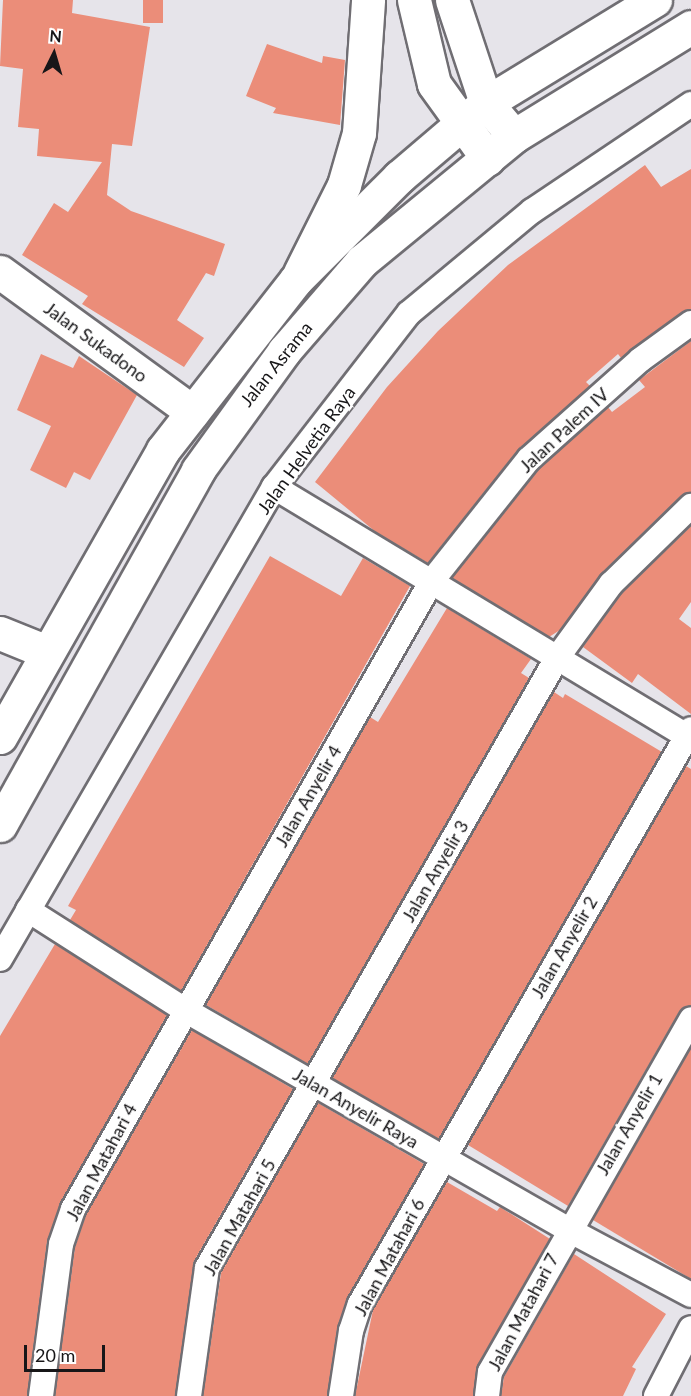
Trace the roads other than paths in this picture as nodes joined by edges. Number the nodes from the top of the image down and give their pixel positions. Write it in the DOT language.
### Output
graph roads {
  1 [pos="368,0"];
  2 [pos="414,0"];
  3 [pos="453,0"];
  4 [pos="655,0"];
  5 [pos="691,27"];
  6 [pos="486,103"];
  7 [pos="691,104"];
  8 [pos="461,123"];
  9 [pos="514,136"];
  10 [pos="488,159"];
  11 [pos="0,272"];
  12 [pos="296,280"];
  13 [pos="691,323"];
  14 [pos="193,412"];
  15 [pos="274,487"];
  16 [pos="691,506"];
  17 [pos="431,582"];
  18 [pos="7,635"];
  19 [pos="47,652"];
  20 [pos="557,658"];
  21 [pos="87,673"];
  22 [pos="689,734"];
  23 [pos="0,737"];
  24 [pos="0,825"];
  25 [pos="28,910"];
  26 [pos="0,959"];
  27 [pos="185,1010"];
  28 [pos="691,1019"];
  29 [pos="314,1084"];
  30 [pos="443,1158"];
  31 [pos="567,1229"];
  32 [pos="691,1295"];
  33 [pos="691,1328"];
  34 [pos="41,1396"];
  35 [pos="189,1396"];
  36 [pos="341,1396"];
  37 [pos="487,1396"];
  38 [pos="657,1396"];
  1 -- 12 [label="main road"];
  2 -- 8 [label="main road"];
  3 -- 6 [label="main road"];
  4 -- 6 [label="main road, Jalan Asrama"];
  5 -- 9 [label="main road, Jalan Asrama"];
  6 -- 8 [label="main road, Jalan Asrama"];
  6 -- 9 [label="main road"];
  7 -- 15 [label="street, Jalan Helvetia Raya"];
  8 -- 10 [label="main road"];
  8 -- 12 [label="main road, Jalan Asrama"];
  9 -- 10 [label="main road, Jalan Asrama"];
  10 -- 21 [label="main road, Jalan Asrama"];
  11 -- 14 [label="main road, Jalan Sukadono"];
  12 -- 14 [label="main road, Jalan Asrama"];
  13 -- 17 [label="street, Jalan Palem IV"];
  14 -- 19 [label="main road, Jalan Asrama"];
  15 -- 17 [label="street"];
  15 -- 25 [label="street, Jalan Helvetia Raya"];
  16 -- 20 [label="street, Jalan Anyelir 3"];
  17 -- 20 [label="street"];
  17 -- 27 [label="street, Jalan Anyelir 4"];
  18 -- 19 [label="main road"];
  19 -- 21 [label="main road"];
  19 -- 23 [label="main road, Jalan Asrama"];
  20 -- 22 [label="street"];
  20 -- 29 [label="street, Jalan Anyelir 3"];
  21 -- 24 [label="main road, Jalan Asrama"];
  22 -- 30 [label="street, Jalan Anyelir 2"];
  25 -- 26 [label="street, Jalan Helvetia Raya"];
  25 -- 27 [label="street, Jalan Anyelir Raya"];
  27 -- 29 [label="street, Jalan Anyelir Raya"];
  27 -- 34 [label="street, Jalan Matahari 4"];
  28 -- 31 [label="street, Jalan Anyelir 1"];
  29 -- 30 [label="street, Jalan Anyelir Raya"];
  29 -- 35 [label="street, Jalan Matahari 5"];
  30 -- 31 [label="street, Jalan Anyelir Raya"];
  30 -- 36 [label="street, Jalan Matahari 6"];
  31 -- 32 [label="street, Jalan Anyelir Raya"];
  31 -- 37 [label="street, Jalan Matahari 7"];
  33 -- 38 [label="street"];
}
